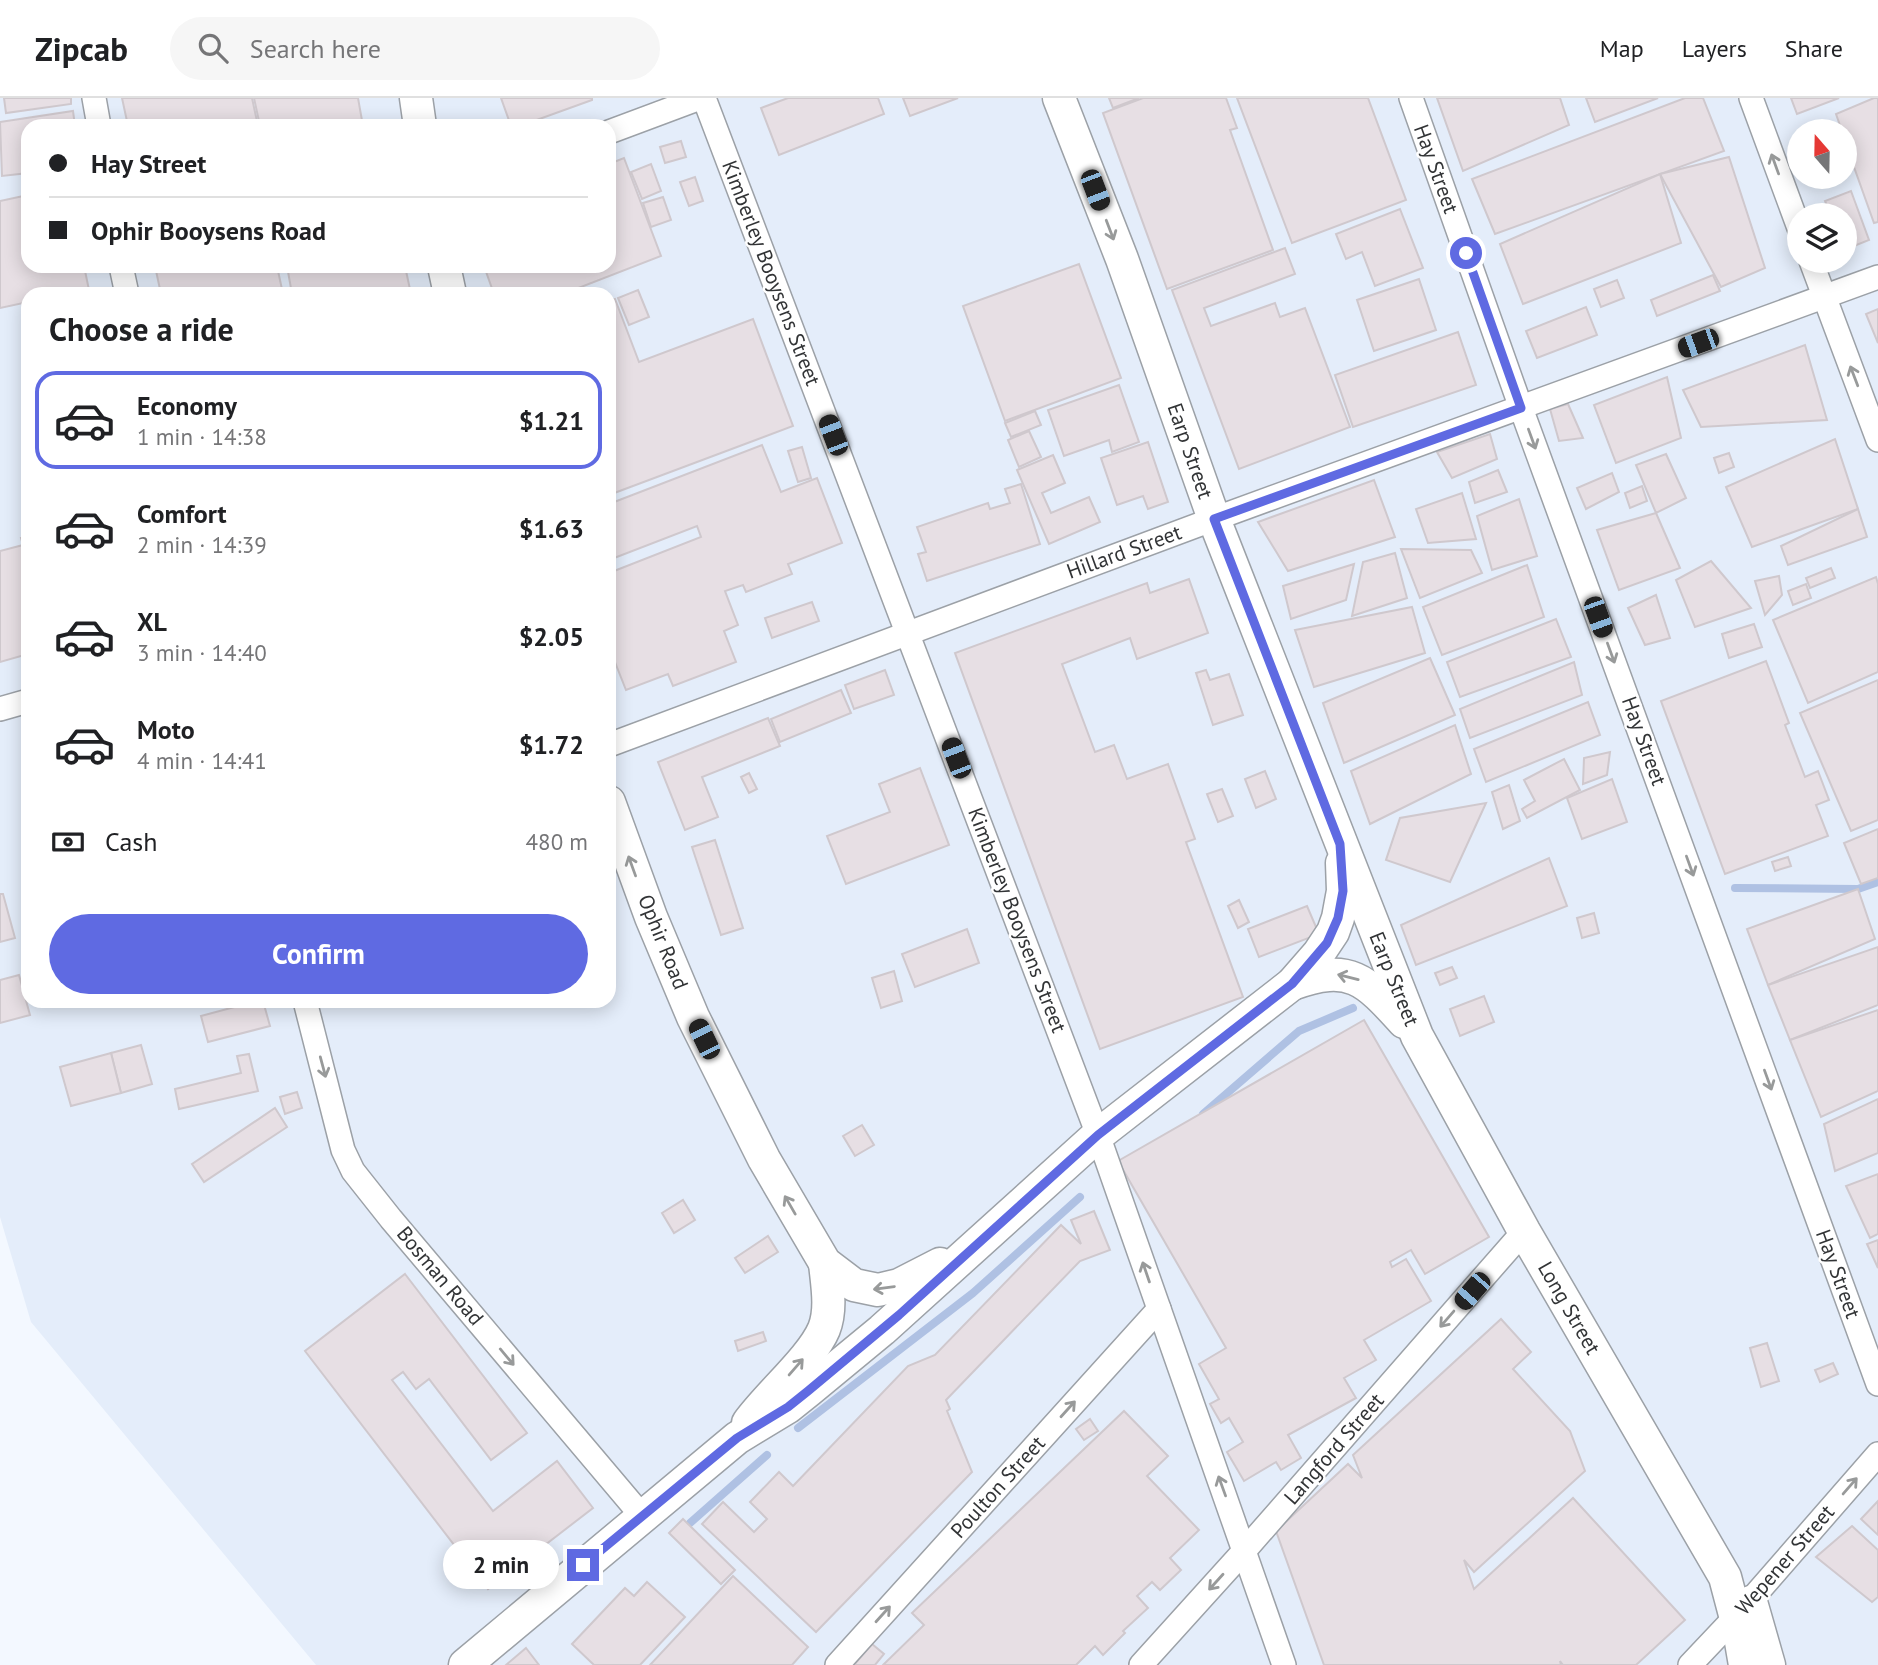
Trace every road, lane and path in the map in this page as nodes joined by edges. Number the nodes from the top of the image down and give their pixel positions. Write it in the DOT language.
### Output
graph roads {
  1 [pos="94,98"];
  2 [pos="416,98"];
  3 [pos="702,98"];
  4 [pos="1059,98"];
  5 [pos="1411,98"];
  6 [pos="1751,98"];
  7 [pos="98,119"];
  8 [pos="419,119"];
  9 [pos="616,129"];
  10 [pos="1790,203"];
  11 [pos="1815,273"];
  12 [pos="1878,277"];
  13 [pos="1824,296"];
  14 [pos="1521,408"];
  15 [pos="1878,440"];
  16 [pos="1214,519"];
  17 [pos="908,632"];
  18 [pos="21,703"];
  19 [pos="0,709"];
  20 [pos="616,741"];
  21 [pos="616,821"];
  22 [pos="1340,844"];
  23 [pos="1292,984"];
  24 [pos="308,1008"];
  25 [pos="1417,1036"];
  26 [pos="1098,1135"];
  27 [pos="1524,1231"];
  28 [pos="969,1253"];
  29 [pos="825,1264"];
  30 [pos="1159,1309"];
  31 [pos="1878,1384"];
  32 [pos="737,1438"];
  33 [pos="1878,1454"];
  34 [pos="642,1516"];
  35 [pos="1245,1550"];
  36 [pos="1743,1608"];
  37 [pos="465,1665"];
  38 [pos="837,1665"];
  39 [pos="1141,1665"];
  40 [pos="1284,1665"];
  41 [pos="1690,1665"];
  42 [pos="1745,1665"];
  43 [pos="1769,1665"];
  1 -- 7 [label="street"];
  2 -- 8 [label="street"];
  3 -- 9 [label="street"];
  3 -- 17 [label="street, Kimberley Booysens Street"];
  4 -- 16 [label="street, Earp Street, one-way"];
  5 -- 14 [label="street, Hay Street"];
  10 -- 6 [label="street, one-way"];
  11 -- 13 [label="street"];
  12 -- 13 [label="street, Hillard Street"];
  13 -- 14 [label="street, Hillard Street"];
  15 -- 13 [label="street, one-way"];
  14 -- 16 [label="street, Hillard Street"];
  14 -- 31 [label="street, Hay Street, one-way"];
  16 -- 17 [label="street, Hillard Street"];
  16 -- 22 [label="street, Earp Street"];
  17 -- 20 [label="street, Hillard Street"];
  17 -- 26 [label="street, Kimberley Booysens Street"];
  18 -- 19 [label="street"];
  29 -- 21 [label="street, Ophir Road, one-way"];
  22 -- 23 [label="street"];
  22 -- 25 [label="street, Earp Street"];
  25 -- 23 [label="street, one-way"];
  23 -- 26 [label="street"];
  24 -- 34 [label="street, Bosman Road, one-way"];
  25 -- 27 [label="street, Long Street"];
  26 -- 28 [label="street"];
  30 -- 26 [label="street, Kimberley Booysens Street, one-way"];
  27 -- 35 [label="street, Langford Street, one-way"];
  27 -- 36 [label="street, Long Street"];
  28 -- 29 [label="street, one-way"];
  28 -- 32 [label="street"];
  32 -- 29 [label="street, one-way"];
  35 -- 30 [label="street, Kimberley Booysens Street, one-way"];
  38 -- 30 [label="street, Poulton Street, one-way"];
  32 -- 34 [label="street"];
  36 -- 33 [label="street, Wepener Street, one-way"];
  34 -- 37 [label="street"];
  35 -- 39 [label="street, Langford Street, one-way"];
  35 -- 40 [label="street, Kimberley Booysens Street"];
  36 -- 41 [label="street, Wepener Street"];
  36 -- 42 [label="street"];
  36 -- 43 [label="street"];
}
